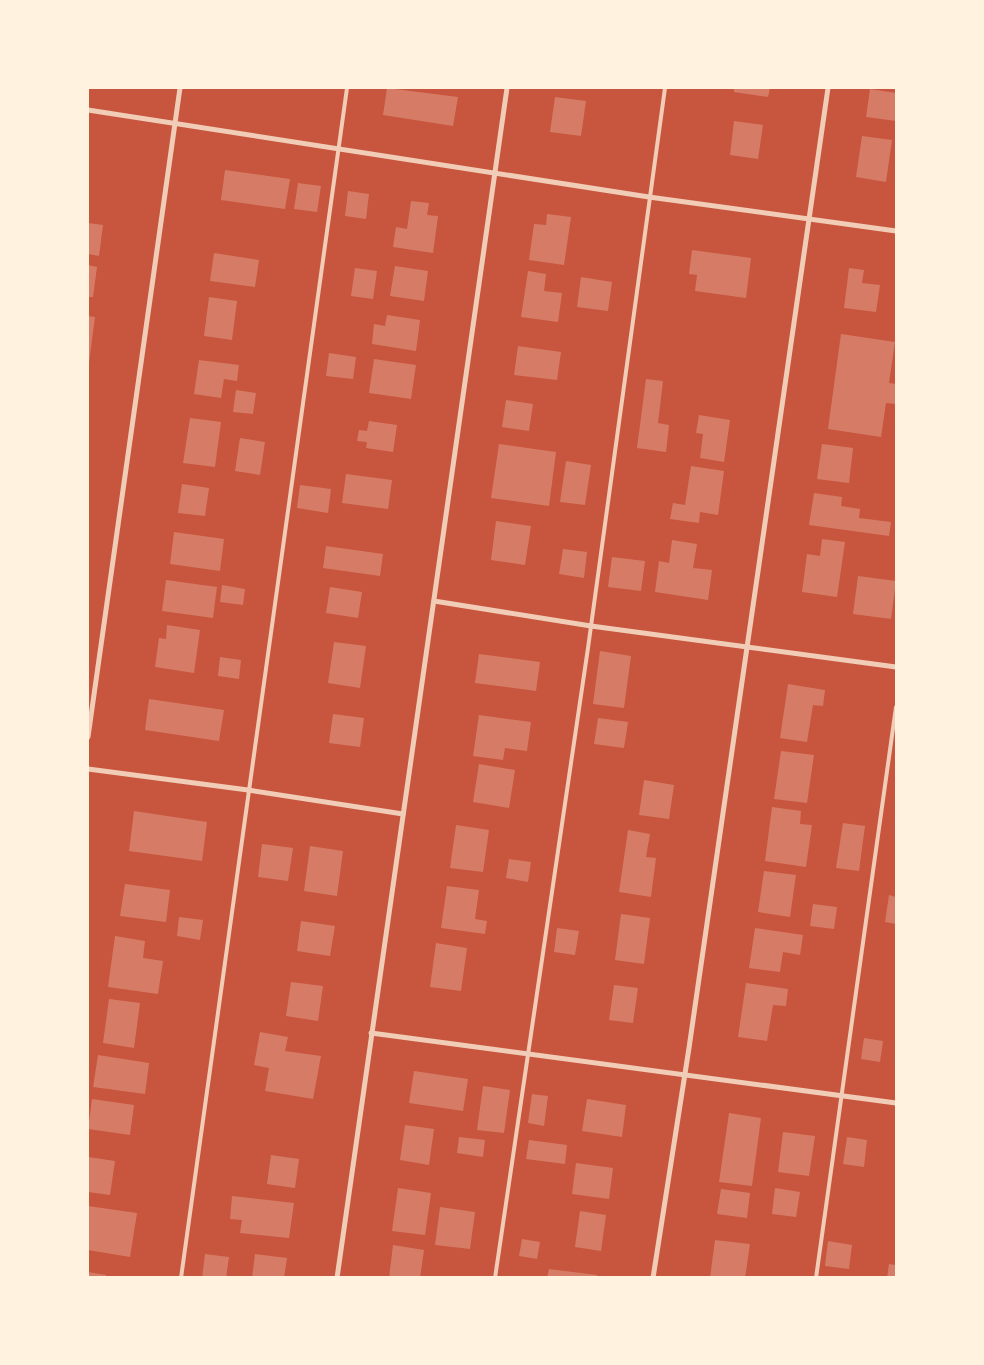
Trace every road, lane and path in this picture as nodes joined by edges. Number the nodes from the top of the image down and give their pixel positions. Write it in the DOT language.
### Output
graph roads {
  1 [pos="180,88"];
  2 [pos="347,88"];
  3 [pos="507,88"];
  4 [pos="665,88"];
  5 [pos="828,88"];
  6 [pos="88,110"];
  7 [pos="175,124"];
  8 [pos="338,149"];
  9 [pos="494,173"];
  10 [pos="649,197"];
  11 [pos="810,220"];
  12 [pos="896,231"];
  13 [pos="434,601"];
  14 [pos="591,626"];
  15 [pos="746,648"];
  16 [pos="896,667"];
  17 [pos="896,708"];
  18 [pos="88,737"];
  19 [pos="88,770"];
  20 [pos="248,790"];
  21 [pos="403,814"];
  22 [pos="371,1033"];
  23 [pos="528,1052"];
  24 [pos="684,1076"];
  25 [pos="842,1097"];
  26 [pos="896,1103"];
  27 [pos="181,1278"];
  28 [pos="337,1278"];
  29 [pos="495,1278"];
  30 [pos="653,1278"];
  31 [pos="816,1278"];
  1 -- 7 [label="street"];
  2 -- 8 [label="lane"];
  3 -- 9 [label="street"];
  4 -- 10 [label="lane"];
  5 -- 11 [label="street"];
  6 -- 7 [label="street"];
  7 -- 8 [label="street"];
  7 -- 18 [label="street"];
  8 -- 9 [label="street"];
  8 -- 20 [label="lane"];
  9 -- 10 [label="street"];
  9 -- 13 [label="street"];
  10 -- 11 [label="street"];
  10 -- 14 [label="lane"];
  11 -- 12 [label="street"];
  11 -- 15 [label="street"];
  13 -- 14 [label="street"];
  13 -- 21 [label="street"];
  14 -- 15 [label="street"];
  14 -- 23 [label="lane"];
  15 -- 16 [label="street"];
  15 -- 24 [label="street"];
  17 -- 25 [label="lane"];
  19 -- 20 [label="street"];
  20 -- 21 [label="street"];
  20 -- 27 [label="lane"];
  21 -- 22 [label="street"];
  22 -- 23 [label="street"];
  22 -- 28 [label="street"];
  23 -- 24 [label="street"];
  23 -- 29 [label="lane"];
  24 -- 25 [label="street"];
  24 -- 30 [label="street"];
  25 -- 26 [label="street"];
  25 -- 31 [label="lane"];
}
